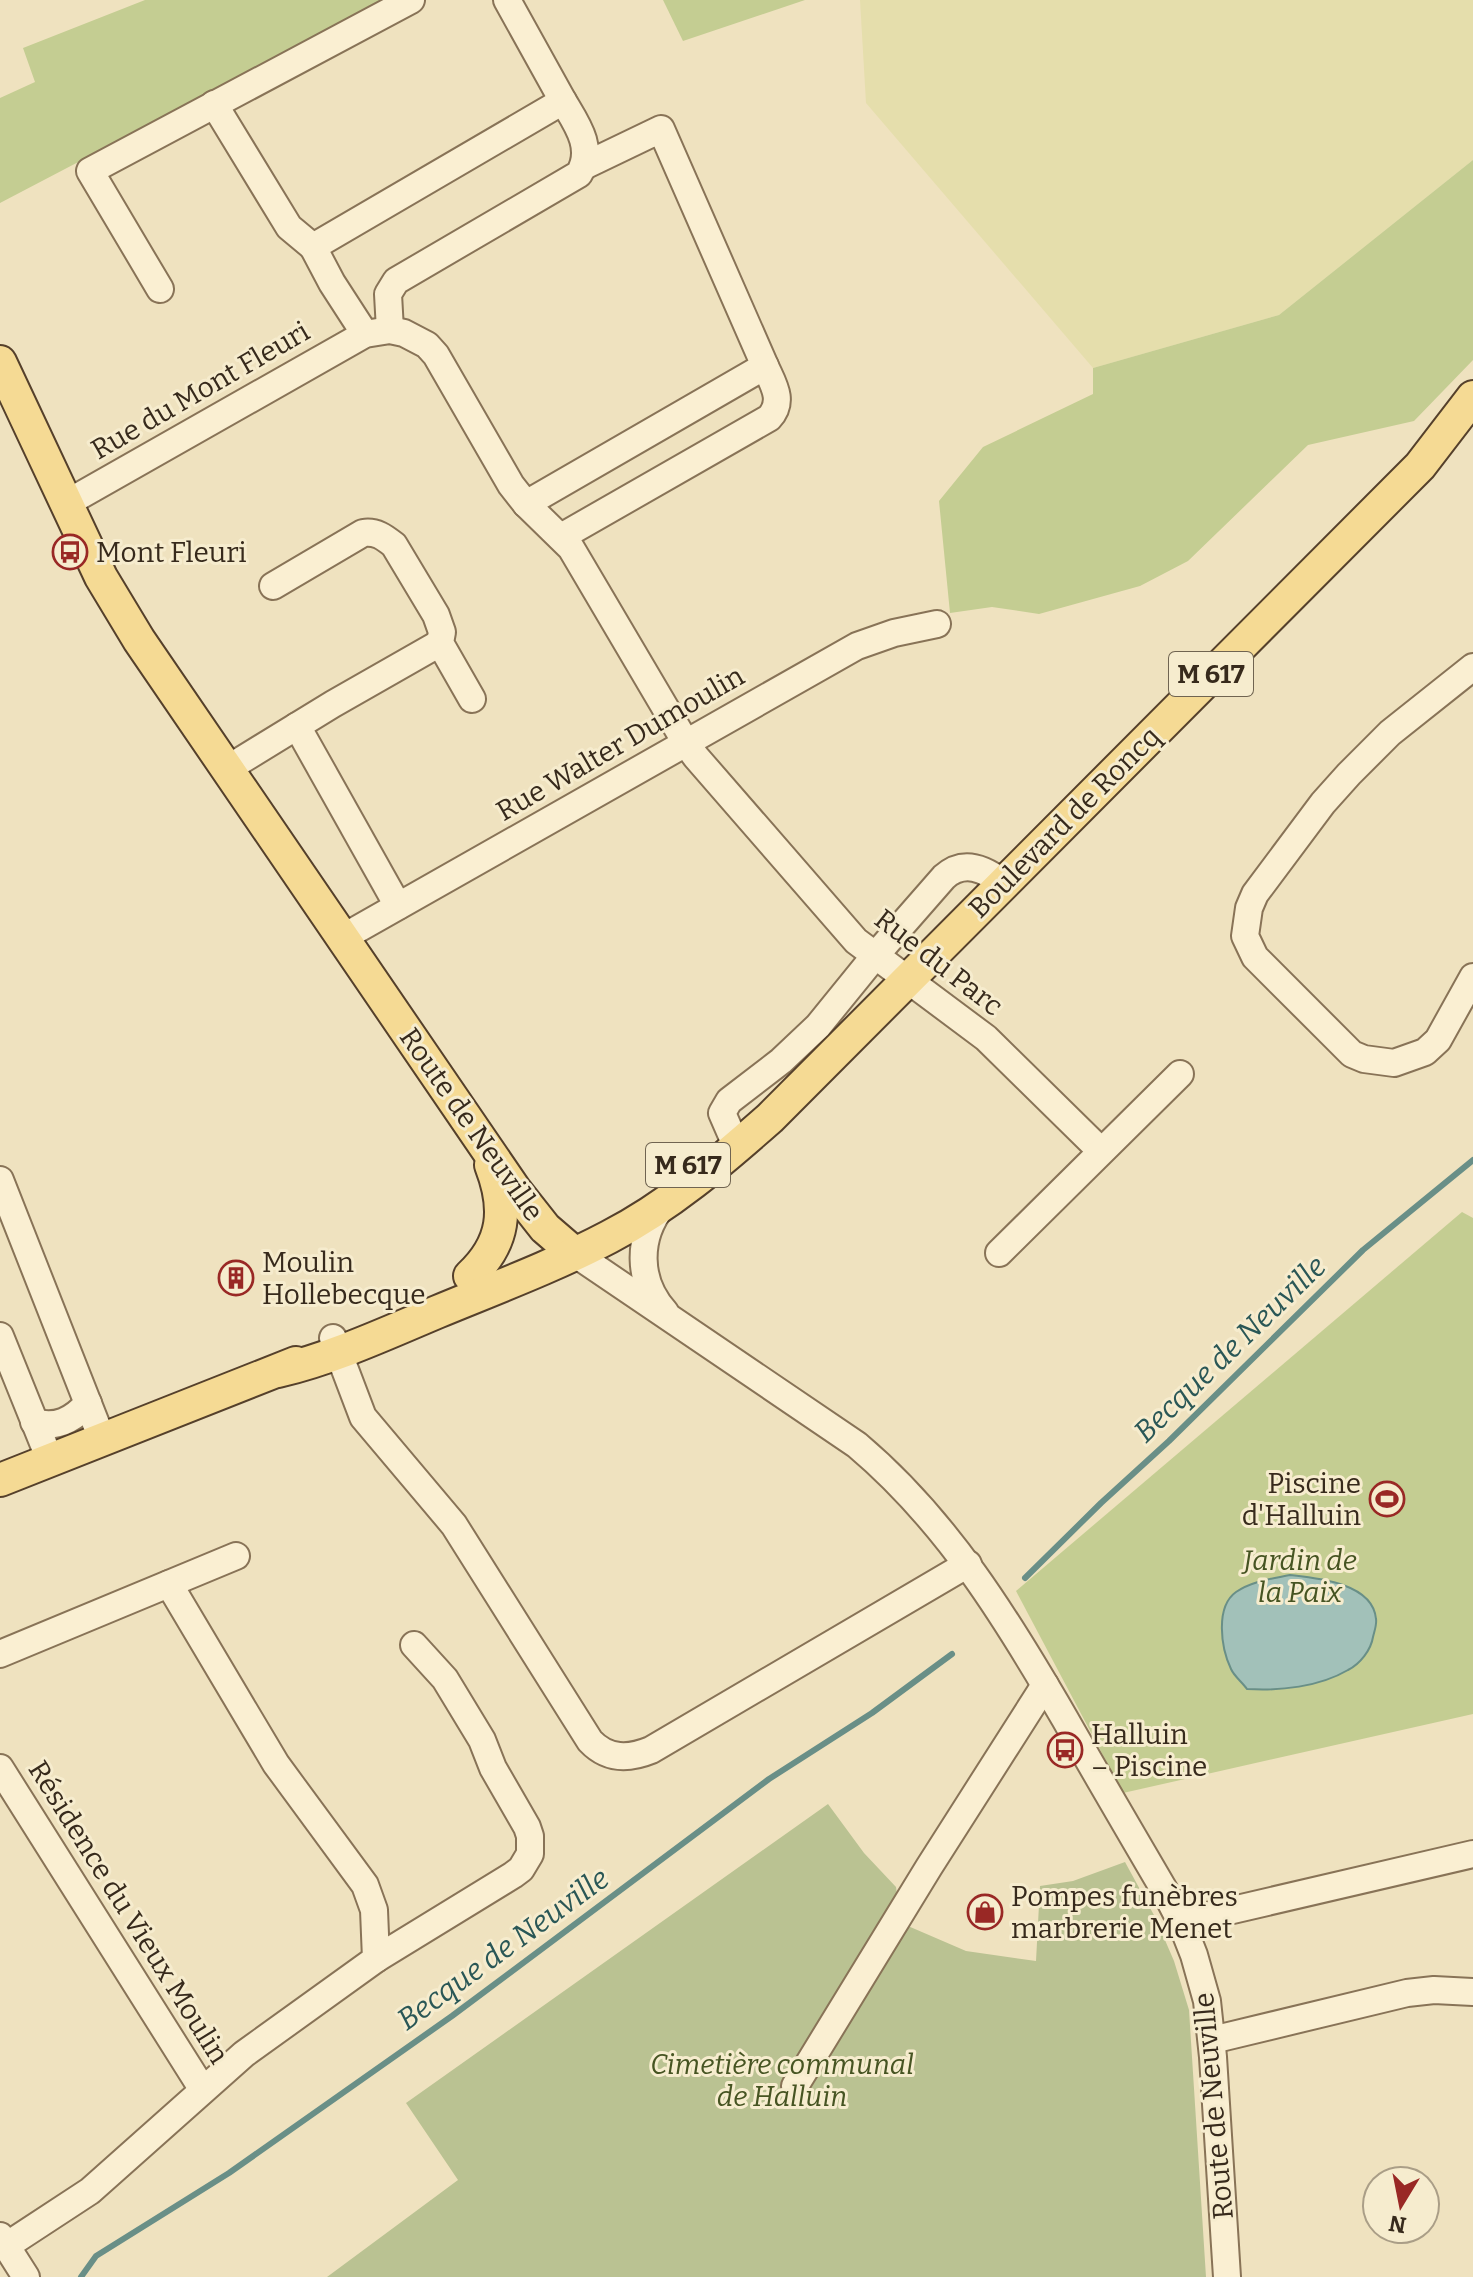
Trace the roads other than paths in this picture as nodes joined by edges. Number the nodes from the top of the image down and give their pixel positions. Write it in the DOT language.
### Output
graph roads {
  1 [pos="411,0"];
  2 [pos="507,0"];
  3 [pos="563,101"];
  4 [pos="214,104"];
  5 [pos="584,166"];
  6 [pos="313,247"];
  7 [pos="160,289"];
  8 [pos="378,332"];
  9 [pos="765,366"];
  10 [pos="4,380"];
  11 [pos="1473,397"];
  12 [pos="1473,421"];
  13 [pos="1420,466"];
  14 [pos="67,503"];
  15 [pos="526,504"];
  16 [pos="561,537"];
  17 [pos="273,586"];
  18 [pos="937,624"];
  19 [pos="440,643"];
  20 [pos="1473,667"];
  21 [pos="472,699"];
  22 [pos="297,726"];
  23 [pos="686,743"];
  24 [pos="227,769"];
  25 [pos="1003,883"];
  26 [pos="398,906"];
  27 [pos="342,938"];
  28 [pos="874,957"];
  29 [pos="1473,977"];
  30 [pos="907,979"];
  31 [pos="1180,1074"];
  32 [pos="810,1077"];
  33 [pos="476,1133"];
  34 [pos="732,1136"];
  35 [pos="1101,1151"];
  36 [pos="0,1180"];
  37 [pos="663,1204"];
  38 [pos="566,1246"];
  39 [pos="999,1253"];
  40 [pos="470,1276"];
  41 [pos="676,1323"];
  42 [pos="0,1336"];
  43 [pos="336,1345"];
  44 [pos="88,1403"];
  45 [pos="34,1422"];
  46 [pos="102,1439"];
  47 [pos="50,1460"];
  48 [pos="0,1480"];
  49 [pos="236,1556"];
  50 [pos="968,1564"];
  51 [pos="169,1584"];
  52 [pos="414,1645"];
  53 [pos="0,1654"];
  54 [pos="1045,1685"];
  55 [pos="0,1768"];
  56 [pos="1473,1854"];
  57 [pos="1181,1922"];
  58 [pos="376,1959"];
  59 [pos="1473,1992"];
  60 [pos="1212,2040"];
  61 [pos="795,2086"];
  62 [pos="203,2090"];
  63 [pos="3,2241"];
  64 [pos="26,2277"];
  65 [pos="1227,2277"];
  1 -- 4 [label="street"];
  2 -- 3 [label="street"];
  3 -- 5 [label="street"];
  3 -- 6 [label="street"];
  4 -- 6 [label="street"];
  4 -- 7 [label="street"];
  5 -- 8 [label="street"];
  5 -- 9 [label="street"];
  6 -- 8 [label="street"];
  8 -- 14 [label="street, Rue du Mont Fleuri"];
  8 -- 15 [label="street"];
  9 -- 15 [label="street"];
  9 -- 16 [label="street"];
  10 -- 14 [label="main road, Route de Neuville"];
  11 -- 13 [label="main road, Boulevard de Roncq / M 617"];
  12 -- 13 [label="main road, Boulevard de Roncq / M 617"];
  13 -- 25 [label="main road, Boulevard de Roncq / M 617"];
  14 -- 24 [label="main road, Route de Neuville"];
  15 -- 16 [label="street"];
  16 -- 23 [label="street"];
  17 -- 19 [label="street"];
  18 -- 23 [label="street, Rue Walter Dumoulin"];
  19 -- 21 [label="street"];
  19 -- 22 [label="street"];
  20 -- 29 [label="street"];
  22 -- 24 [label="street"];
  22 -- 26 [label="street"];
  23 -- 26 [label="street, Rue Walter Dumoulin"];
  23 -- 28 [label="street, Rue du Parc"];
  24 -- 27 [label="main road, Route de Neuville"];
  25 -- 28 [label="street"];
  25 -- 30 [label="main road, Boulevard de Roncq / M 617"];
  26 -- 27 [label="street, Rue Walter Dumoulin"];
  27 -- 33 [label="main road, Route de Neuville"];
  28 -- 30 [label="street, Rue du Parc"];
  28 -- 34 [label="street"];
  30 -- 32 [label="main road, Boulevard de Roncq / M 617"];
  30 -- 35 [label="street, Rue du Parc"];
  31 -- 35 [label="street"];
  32 -- 34 [label="main road, Boulevard de Roncq / M 617"];
  32 -- 37 [label="main road, Boulevard de Roncq / M 617"];
  33 -- 38 [label="main road, Route de Neuville"];
  33 -- 40 [label="main road"];
  34 -- 38 [label="main road, Boulevard de Roncq / M 617"];
  35 -- 39 [label="street"];
  36 -- 44 [label="street"];
  37 -- 38 [label="main road, Boulevard de Roncq / M 617"];
  37 -- 41 [label="street"];
  38 -- 40 [label="main road, M 617"];
  38 -- 41 [label="street, Route de Neuville"];
  38 -- 43 [label="main road, M 617"];
  40 -- 43 [label="main road, M 617"];
  41 -- 50 [label="street, Route de Neuville"];
  42 -- 45 [label="street"];
  43 -- 46 [label="main road, M 617"];
  43 -- 50 [label="street"];
  44 -- 45 [label="street"];
  44 -- 46 [label="street"];
  45 -- 47 [label="street"];
  46 -- 47 [label="main road, M 617"];
  47 -- 48 [label="main road, M 617"];
  49 -- 51 [label="street"];
  50 -- 54 [label="street, Route de Neuville"];
  51 -- 53 [label="street"];
  51 -- 58 [label="street"];
  52 -- 58 [label="street, Résidence du Vieux Moulin"];
  54 -- 57 [label="street, Route de Neuville"];
  54 -- 61 [label="street"];
  55 -- 62 [label="street, Résidence du Vieux Moulin"];
  56 -- 57 [label="street"];
  57 -- 60 [label="street, Route de Neuville"];
  58 -- 62 [label="street, Résidence du Vieux Moulin"];
  59 -- 60 [label="street"];
  60 -- 65 [label="street, Route de Neuville"];
  62 -- 63 [label="street, Résidence du Vieux Moulin"];
  63 -- 64 [label="street"];
}
